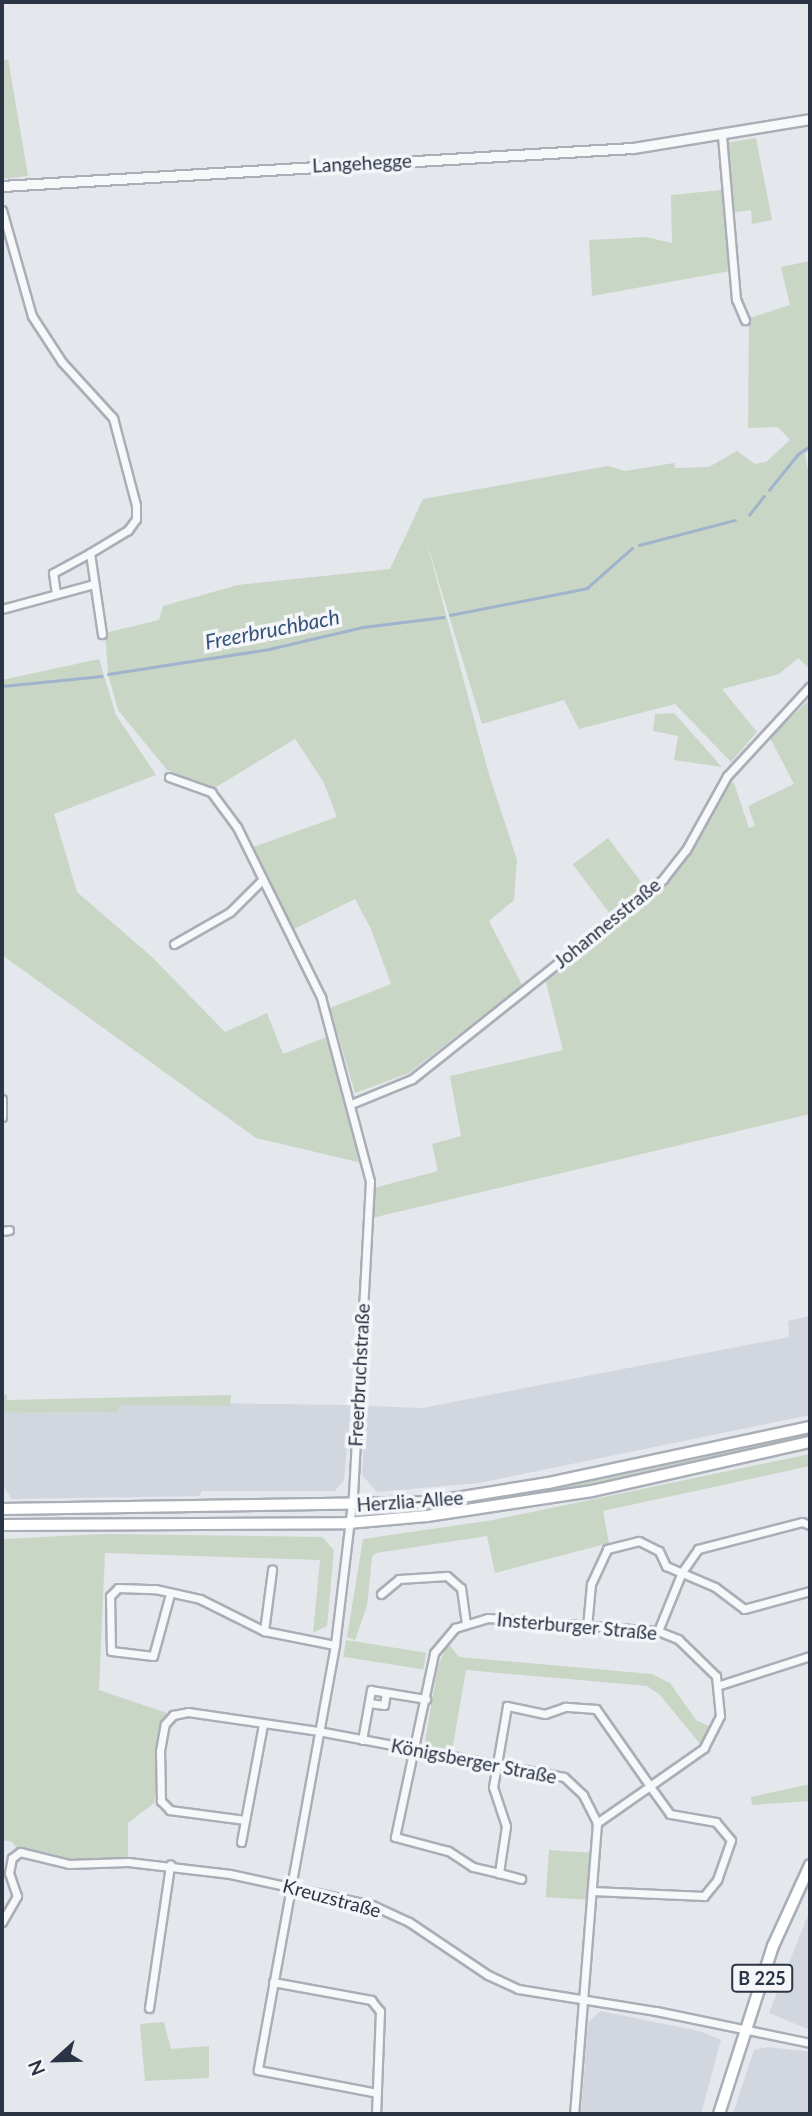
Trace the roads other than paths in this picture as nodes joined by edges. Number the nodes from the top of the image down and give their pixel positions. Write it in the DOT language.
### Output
graph roads {
  1 [pos="810,120"];
  2 [pos="722,136"];
  3 [pos="2,186"];
  4 [pos="2,210"];
  5 [pos="745,320"];
  6 [pos="90,553"];
  7 [pos="94,584"];
  8 [pos="56,594"];
  9 [pos="2,609"];
  10 [pos="102,634"];
  11 [pos="810,686"];
  12 [pos="169,777"];
  13 [pos="262,880"];
  14 [pos="174,944"];
  15 [pos="2,1099"];
  16 [pos="351,1104"];
  17 [pos="2,1118"];
  18 [pos="810,1427"];
  19 [pos="810,1442"];
  20 [pos="351,1505"];
  21 [pos="2,1510"];
  22 [pos="348,1522"];
  23 [pos="2,1525"];
  24 [pos="810,1525"];
  25 [pos="272,1570"];
  26 [pos="682,1572"];
  27 [pos="810,1591"];
  28 [pos="170,1594"];
  29 [pos="381,1594"];
  30 [pos="466,1622"];
  31 [pos="587,1627"];
  32 [pos="264,1631"];
  33 [pos="658,1631"];
  34 [pos="335,1645"];
  35 [pos="810,1656"];
  36 [pos="720,1685"];
  37 [pos="386,1693"];
  38 [pos="426,1699"];
  39 [pos="369,1703"];
  40 [pos="263,1724"];
  41 [pos="318,1731"];
  42 [pos="362,1740"];
  43 [pos="416,1749"];
  44 [pos="496,1763"];
  45 [pos="650,1786"];
  46 [pos="245,1820"];
  47 [pos="597,1823"];
  48 [pos="242,1842"];
  49 [pos="170,1865"];
  50 [pos="810,1865"];
  51 [pos="499,1873"];
  52 [pos="521,1879"];
  53 [pos="291,1885"];
  54 [pos="592,1891"];
  55 [pos="2,1922"];
  56 [pos="273,1982"];
  57 [pos="582,2000"];
  58 [pos="149,2008"];
  59 [pos="744,2029"];
  60 [pos="810,2043"];
  61 [pos="377,2093"];
  62 [pos="376,2114"];
  63 [pos="574,2114"];
  64 [pos="719,2114"];
  1 -- 2 [label="street, Langehegge"];
  2 -- 3 [label="street, Langehegge"];
  2 -- 5 [label="street"];
  4 -- 6 [label="street"];
  6 -- 7 [label="street"];
  6 -- 8 [label="street"];
  7 -- 8 [label="street"];
  7 -- 10 [label="street"];
  8 -- 9 [label="street"];
  11 -- 16 [label="street, Johannesstraße"];
  12 -- 13 [label="street, Freerbruchstraße"];
  13 -- 14 [label="street"];
  13 -- 16 [label="street, Freerbruchstraße"];
  15 -- 17 [label="street"];
  16 -- 20 [label="street, Freerbruchstraße"];
  18 -- 20 [label="main road, Herzlia-Allee"];
  19 -- 22 [label="main road, Herzlia-Allee"];
  20 -- 21 [label="main road, Herzlia-Allee"];
  20 -- 22 [label="street, Freerbruchstraße"];
  22 -- 23 [label="main road, Herzlia-Allee"];
  22 -- 34 [label="street, Freerbruchstraße"];
  24 -- 26 [label="street"];
  25 -- 32 [label="street"];
  26 -- 27 [label="street"];
  26 -- 31 [label="street"];
  26 -- 33 [label="street"];
  28 -- 28 [label="street"];
  28 -- 32 [label="street"];
  29 -- 30 [label="street"];
  30 -- 31 [label="street, Insterburger Straße"];
  30 -- 38 [label="street"];
  31 -- 33 [label="street, Insterburger Straße"];
  32 -- 34 [label="street"];
  33 -- 36 [label="street, Insterburger Straße"];
  34 -- 41 [label="street, Freerbruchstraße"];
  35 -- 36 [label="street"];
  36 -- 45 [label="street"];
  37 -- 38 [label="street"];
  37 -- 39 [label="street"];
  37 -- 39 [label="street"];
  38 -- 43 [label="street"];
  39 -- 42 [label="street"];
  40 -- 41 [label="street, Königsberger Straße"];
  40 -- 46 [label="street"];
  40 -- 46 [label="street, Königsberger Straße"];
  41 -- 42 [label="street, Königsberger Straße"];
  41 -- 53 [label="street, Freerbruchstraße"];
  42 -- 43 [label="street, Königsberger Straße"];
  43 -- 44 [label="street, Königsberger Straße"];
  43 -- 51 [label="street"];
  44 -- 45 [label="street"];
  44 -- 47 [label="street, Königsberger Straße"];
  44 -- 51 [label="street"];
  45 -- 47 [label="street"];
  45 -- 54 [label="street"];
  46 -- 48 [label="street"];
  47 -- 54 [label="street"];
  49 -- 53 [label="street, Kreuzstraße"];
  49 -- 55 [label="street, Kreuzstraße"];
  49 -- 58 [label="street"];
  50 -- 59 [label="main road, B 225"];
  51 -- 52 [label="street"];
  53 -- 56 [label="street, Freerbruchstraße"];
  53 -- 57 [label="street, Kreuzstraße"];
  54 -- 57 [label="street"];
  56 -- 61 [label="street"];
  56 -- 61 [label="street, Freerbruchstraße"];
  57 -- 59 [label="street, Kreuzstraße"];
  57 -- 63 [label="street"];
  59 -- 60 [label="street, Kreuzstraße"];
  59 -- 64 [label="main road, B 225"];
  61 -- 62 [label="street"];
}
